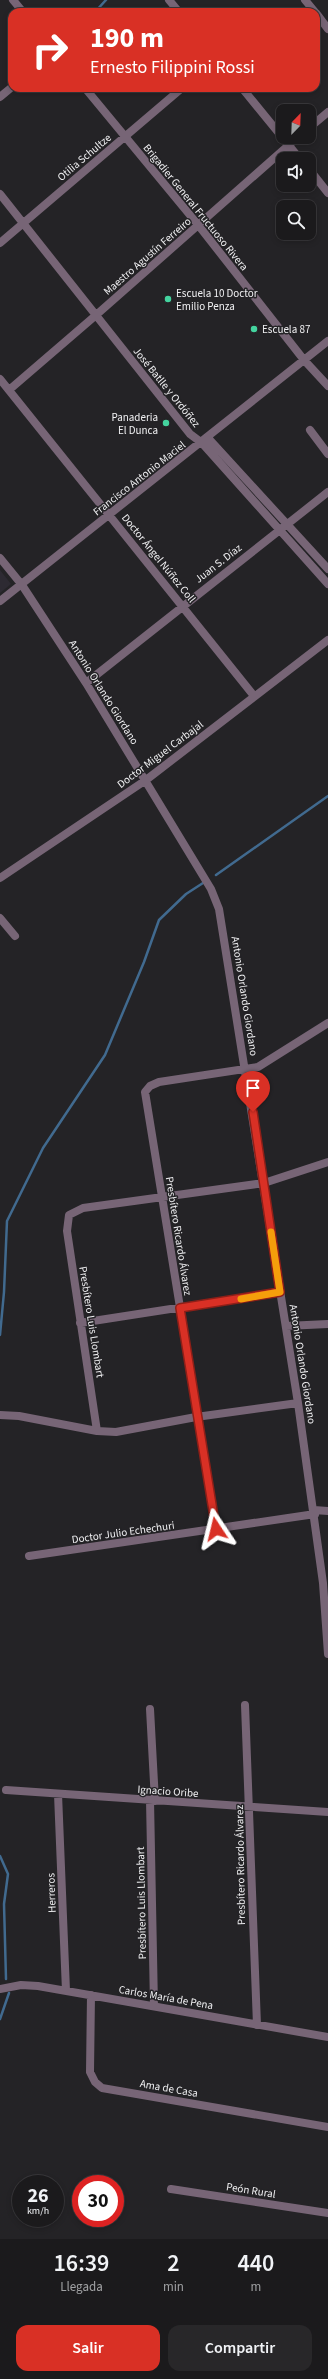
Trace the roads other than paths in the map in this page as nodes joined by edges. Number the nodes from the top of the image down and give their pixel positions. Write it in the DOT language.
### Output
graph roads {
  1 [pos="13,0"];
  2 [pos="169,0"];
  3 [pos="305,0"];
  4 [pos="20,8"];
  5 [pos="176,8"];
  6 [pos="311,8"];
  7 [pos="320,19"];
  8 [pos="328,28"];
  9 [pos="8,90"];
  10 [pos="88,92"];
  11 [pos="177,92"];
  12 [pos="245,92"];
  13 [pos="0,97"];
  14 [pos="328,112"];
  15 [pos="316,122"];
  16 [pos="125,137"];
  17 [pos="289,145"];
  18 [pos="294,152"];
  19 [pos="316,178"];
  20 [pos="328,193"];
  21 [pos="0,194"];
  22 [pos="23,224"];
  23 [pos="199,226"];
  24 [pos="0,243"];
  25 [pos="96,316"];
  26 [pos="328,341"];
  27 [pos="304,360"];
  28 [pos="0,379"];
  29 [pos="328,386"];
  30 [pos="8,390"];
  31 [pos="310,430"];
  32 [pos="205,440"];
  33 [pos="328,454"];
  34 [pos="328,492"];
  35 [pos="109,514"];
  36 [pos="279,529"];
  37 [pos="0,558"];
  38 [pos="328,569"];
  39 [pos="328,584"];
  40 [pos="22,585"];
  41 [pos="0,601"];
  42 [pos="182,605"];
  43 [pos="328,640"];
  44 [pos="86,683"];
  45 [pos="254,696"];
  46 [pos="146,780"];
  47 [pos="0,878"];
  48 [pos="0,918"];
  49 [pos="15,936"];
  50 [pos="328,1023"];
  51 [pos="246,1069"];
  52 [pos="328,1162"];
  53 [pos="264,1183"];
  54 [pos="163,1197"];
  55 [pos="280,1292"];
  56 [pos="180,1308"];
  57 [pos="80,1323"];
  58 [pos="328,1324"];
  59 [pos="286,1326"];
  60 [pos="298,1403"];
  61 [pos="0,1415"];
  62 [pos="196,1418"];
  63 [pos="98,1432"];
  64 [pos="328,1511"];
  65 [pos="314,1512"];
  66 [pos="216,1529"];
  67 [pos="29,1556"];
  68 [pos="327,1621"];
  69 [pos="328,1654"];
  70 [pos="246,1705"];
  71 [pos="150,1709"];
  72 [pos="6,1790"];
  73 [pos="58,1794"];
  74 [pos="153,1801"];
  75 [pos="250,1807"];
  76 [pos="328,1812"];
  77 [pos="0,1990"];
  78 [pos="66,1991"];
  79 [pos="91,1995"];
  80 [pos="154,2006"];
  81 [pos="257,2025"];
  82 [pos="328,2037"];
  83 [pos="328,2127"];
  84 [pos="170,2189"];
  85 [pos="328,2213"];
  1 -- 4 [label="street"];
  2 -- 5 [label="street"];
  3 -- 6 [label="street"];
  7 -- 8 [label="street"];
  9 -- 13 [label="street"];
  10 -- 16 [label="street, Brigadier General Fructuoso Rivera"];
  11 -- 16 [label="street, Otilia Schultze"];
  12 -- 17 [label="street"];
  14 -- 15 [label="street"];
  16 -- 22 [label="street, Otilia Schultze"];
  16 -- 23 [label="street, Brigadier General Fructuoso Rivera"];
  17 -- 18 [label="street"];
  17 -- 23 [label="street, Maestro Agustín Ferreiro"];
  19 -- 20 [label="street"];
  21 -- 22 [label="street, José Batlle y Ordóñez"];
  22 -- 24 [label="street, Otilia Schultze"];
  22 -- 25 [label="street, José Batlle y Ordóñez"];
  23 -- 25 [label="street, Maestro Agustín Ferreiro"];
  23 -- 27 [label="street, Brigadier General Fructuoso Rivera"];
  25 -- 30 [label="street, Maestro Agustín Ferreiro"];
  25 -- 32 [label="street, José Batlle y Ordóñez"];
  26 -- 27 [label="street, Francisco Antonio Maciel"];
  27 -- 29 [label="street, Brigadier General Fructuoso Rivera"];
  27 -- 32 [label="street, Francisco Antonio Maciel"];
  28 -- 30 [label="street, Doctor Ángel Núñez Coll"];
  30 -- 35 [label="street, Doctor Ángel Núñez Coll"];
  31 -- 33 [label="street"];
  32 -- 35 [label="street, Francisco Antonio Maciel"];
  32 -- 36 [label="street, José Batlle y Ordóñez"];
  32 -- 38 [label="street, José Batlle y Ordóñez"];
  34 -- 36 [label="street, Juan S. Díaz"];
  35 -- 40 [label="street, Francisco Antonio Maciel"];
  35 -- 42 [label="street, Doctor Ángel Núñez Coll"];
  36 -- 39 [label="street, José Batlle y Ordóñez"];
  36 -- 42 [label="street, Juan S. Díaz"];
  37 -- 40 [label="street, Antonio Orlando Giordano"];
  40 -- 41 [label="street, Francisco Antonio Maciel"];
  40 -- 44 [label="street, Antonio Orlando Giordano"];
  42 -- 44 [label="street, Juan S. Díaz"];
  42 -- 45 [label="street, Doctor Ángel Núñez Coll"];
  43 -- 45 [label="street, Doctor Miguel Carbajal"];
  44 -- 46 [label="street, Antonio Orlando Giordano"];
  45 -- 46 [label="street, Doctor Miguel Carbajal"];
  46 -- 47 [label="street, Doctor Miguel Carbajal"];
  46 -- 51 [label="street, Antonio Orlando Giordano"];
  48 -- 49 [label="street"];
  50 -- 51 [label="street"];
  51 -- 53 [label="street, Antonio Orlando Giordano"];
  51 -- 54 [label="street, Presbítero Ricardo Álvarez"];
  52 -- 53 [label="street"];
  53 -- 54 [label="street"];
  53 -- 55 [label="street, Antonio Orlando Giordano"];
  54 -- 56 [label="street, Presbítero Ricardo Álvarez"];
  54 -- 57 [label="street, Presbítero Luis Llombart"];
  55 -- 56 [label="street"];
  55 -- 59 [label="street, Antonio Orlando Giordano"];
  56 -- 57 [label="street"];
  56 -- 62 [label="street, Presbítero Ricardo Álvarez"];
  57 -- 63 [label="street, Presbítero Luis Llombart"];
  58 -- 59 [label="street"];
  59 -- 60 [label="street, Antonio Orlando Giordano"];
  60 -- 62 [label="street"];
  60 -- 65 [label="street, Antonio Orlando Giordano"];
  61 -- 63 [label="street"];
  62 -- 63 [label="street"];
  62 -- 66 [label="street, Presbítero Ricardo Álvarez"];
  64 -- 65 [label="street, Doctor Julio Echechuri"];
  65 -- 66 [label="street, Doctor Julio Echechuri"];
  65 -- 68 [label="street, Antonio Orlando Giordano"];
  66 -- 67 [label="street, Doctor Julio Echechuri"];
  68 -- 69 [label="street, Antonio Orlando Giordano"];
  70 -- 75 [label="street, Presbítero Ricardo Álvarez"];
  71 -- 74 [label="street, Presbítero Luis Llombart"];
  72 -- 73 [label="street, Ignacio Oribe"];
  73 -- 74 [label="street, Ignacio Oribe"];
  73 -- 78 [label="street, Herreros"];
  74 -- 75 [label="street, Ignacio Oribe"];
  74 -- 80 [label="street, Presbítero Luis Llombart"];
  75 -- 76 [label="street, Ignacio Oribe"];
  75 -- 81 [label="street, Presbítero Ricardo Álvarez"];
  77 -- 78 [label="street, Carlos María de Pena"];
  78 -- 79 [label="street, Carlos María de Pena"];
  79 -- 80 [label="street, Carlos María de Pena"];
  79 -- 83 [label="street, Ama de Casa"];
  80 -- 81 [label="street, Carlos María de Pena"];
  81 -- 82 [label="street, Carlos María de Pena"];
  84 -- 85 [label="street, Peón Rural"];
}
